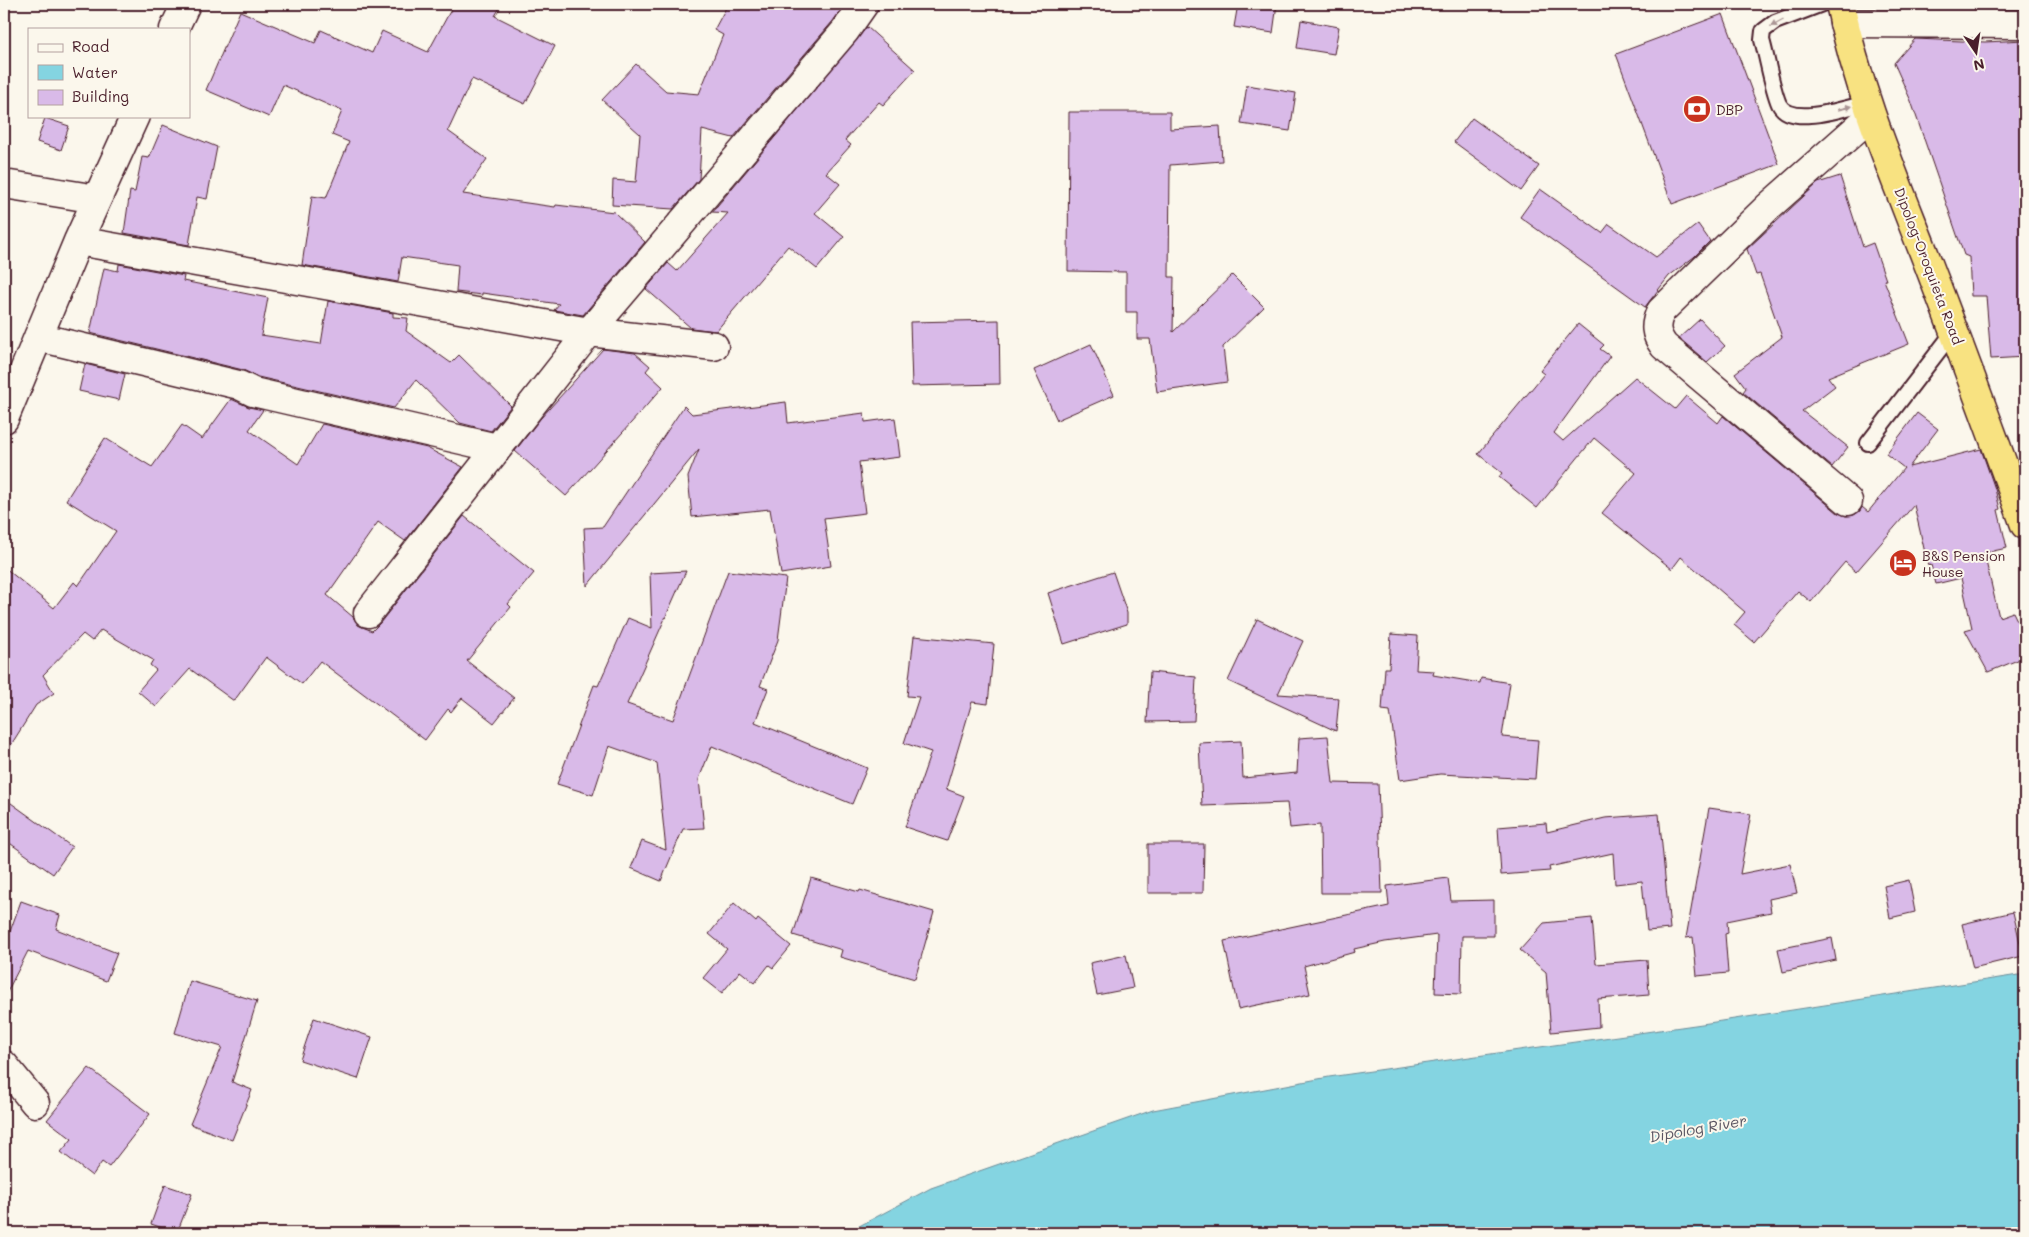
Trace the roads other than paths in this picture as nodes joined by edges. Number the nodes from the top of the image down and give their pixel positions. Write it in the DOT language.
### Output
graph roads {
  1 [pos="186,4"];
  2 [pos="864,4"];
  3 [pos="1822,4"];
  4 [pos="1842,14"];
  5 [pos="2025,24"];
  6 [pos="174,28"];
  7 [pos="1869,110"];
  8 [pos="134,118"];
  9 [pos="4,184"];
  10 [pos="97,199"];
  11 [pos="78,241"];
  12 [pos="1954,331"];
  13 [pos="588,332"];
  14 [pos="38,337"];
  15 [pos="714,346"];
  16 [pos="4,419"];
  17 [pos="1868,443"];
  18 [pos="497,448"];
  19 [pos="1848,501"];
  20 [pos="2025,525"];
  21 [pos="368,613"];
  22 [pos="4,1064"];
  23 [pos="34,1103"];
  1 -- 6 [label="street"];
  2 -- 13 [label="street"];
  3 -- 7 [label="lane, one-way"];
  4 -- 5 [label="street"];
  4 -- 7 [label="highway, Dipolog-Oroquieta Road"];
  7 -- 12 [label="highway, Dipolog-Oroquieta Road"];
  7 -- 19 [label="street"];
  8 -- 10 [label="street"];
  9 -- 10 [label="street"];
  10 -- 11 [label="street"];
  11 -- 13 [label="street"];
  11 -- 14 [label="street"];
  12 -- 17 [label="lane"];
  12 -- 20 [label="highway, Dipolog-Oroquieta Road"];
  13 -- 15 [label="street"];
  13 -- 18 [label="street"];
  14 -- 16 [label="street"];
  14 -- 18 [label="street"];
  18 -- 21 [label="street"];
  22 -- 23 [label="street"];
}
